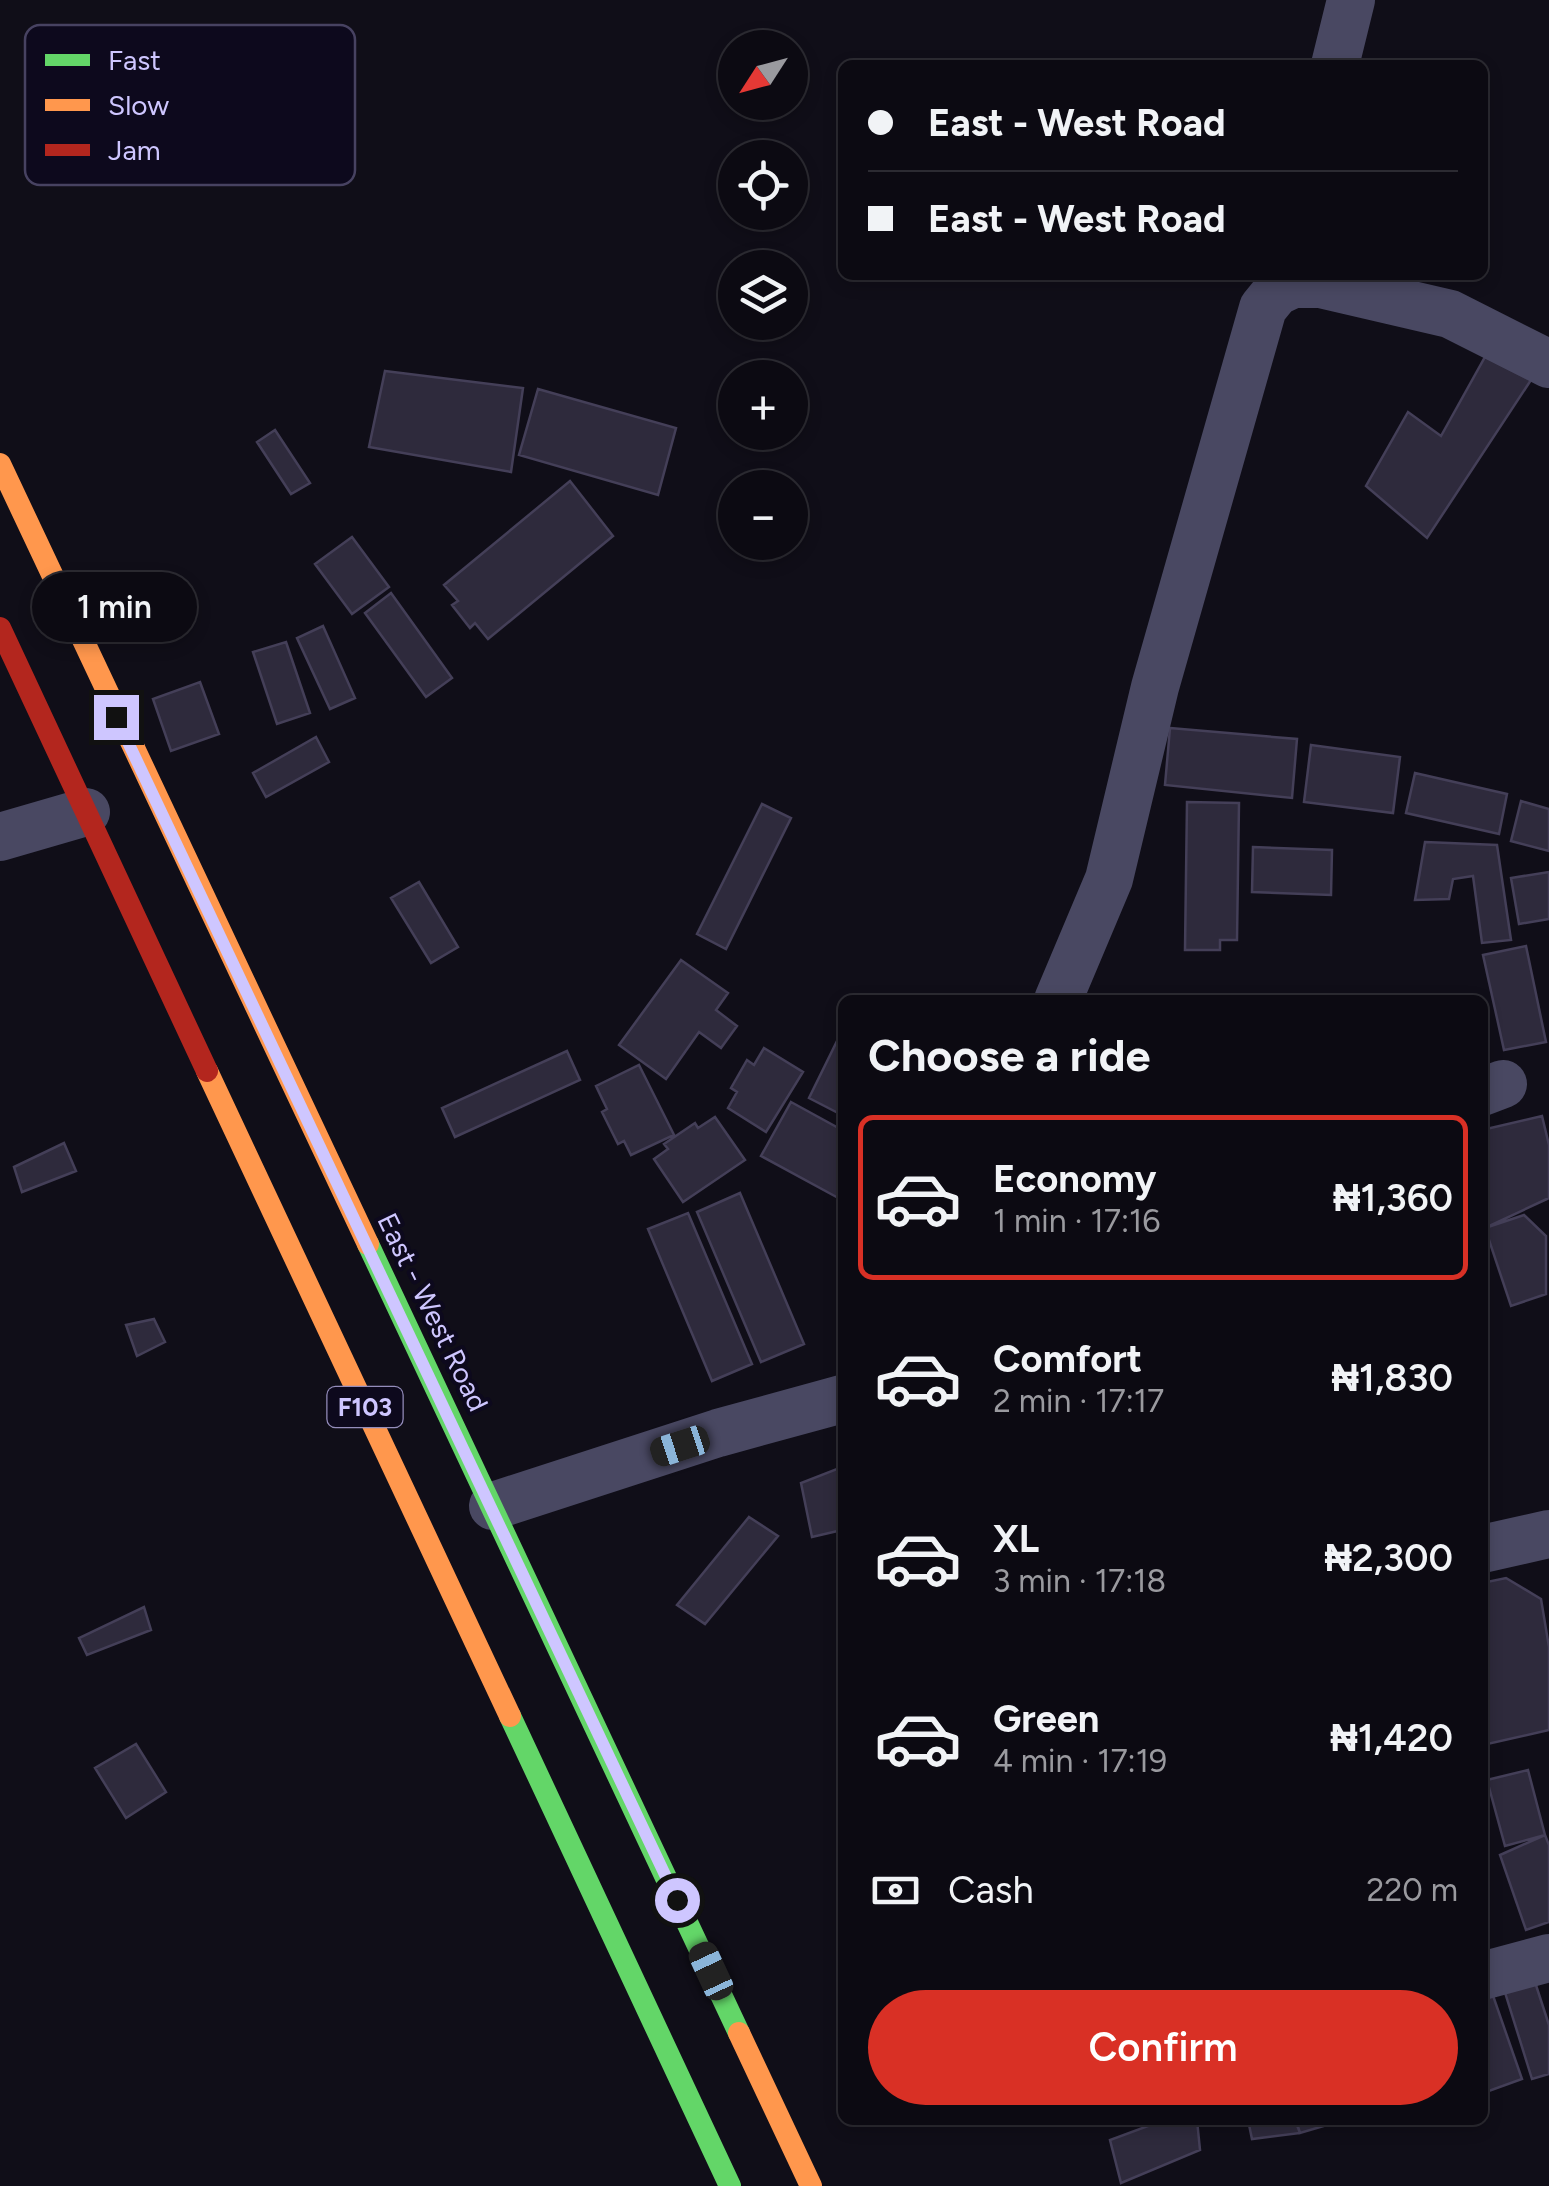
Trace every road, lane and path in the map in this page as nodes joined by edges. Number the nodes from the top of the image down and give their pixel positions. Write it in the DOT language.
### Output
graph roads {
  1 [pos="1352,0"];
  2 [pos="1336,60"];
  3 [pos="1278,284"];
  4 [pos="1549,364"];
  5 [pos="0,464"];
  6 [pos="0,628"];
  7 [pos="86,812"];
  8 [pos="0,837"];
  9 [pos="1060,995"];
  10 [pos="838,1400"];
  11 [pos="493,1506"];
  12 [pos="1549,1534"];
  13 [pos="1488,1549"];
  14 [pos="1549,1958"];
  15 [pos="1488,1974"];
  16 [pos="730,2186"];
  17 [pos="811,2186"];
  1 -- 2 [label="street"];
  3 -- 4 [label="street"];
  3 -- 9 [label="street"];
  5 -- 11 [label="main road, East - West Road / F103"];
  6 -- 7 [label="main road, F103"];
  7 -- 8 [label="street"];
  7 -- 16 [label="main road, F103"];
  10 -- 11 [label="street"];
  11 -- 17 [label="main road, East - West Road / F103"];
  12 -- 13 [label="street"];
  14 -- 15 [label="street"];
}
